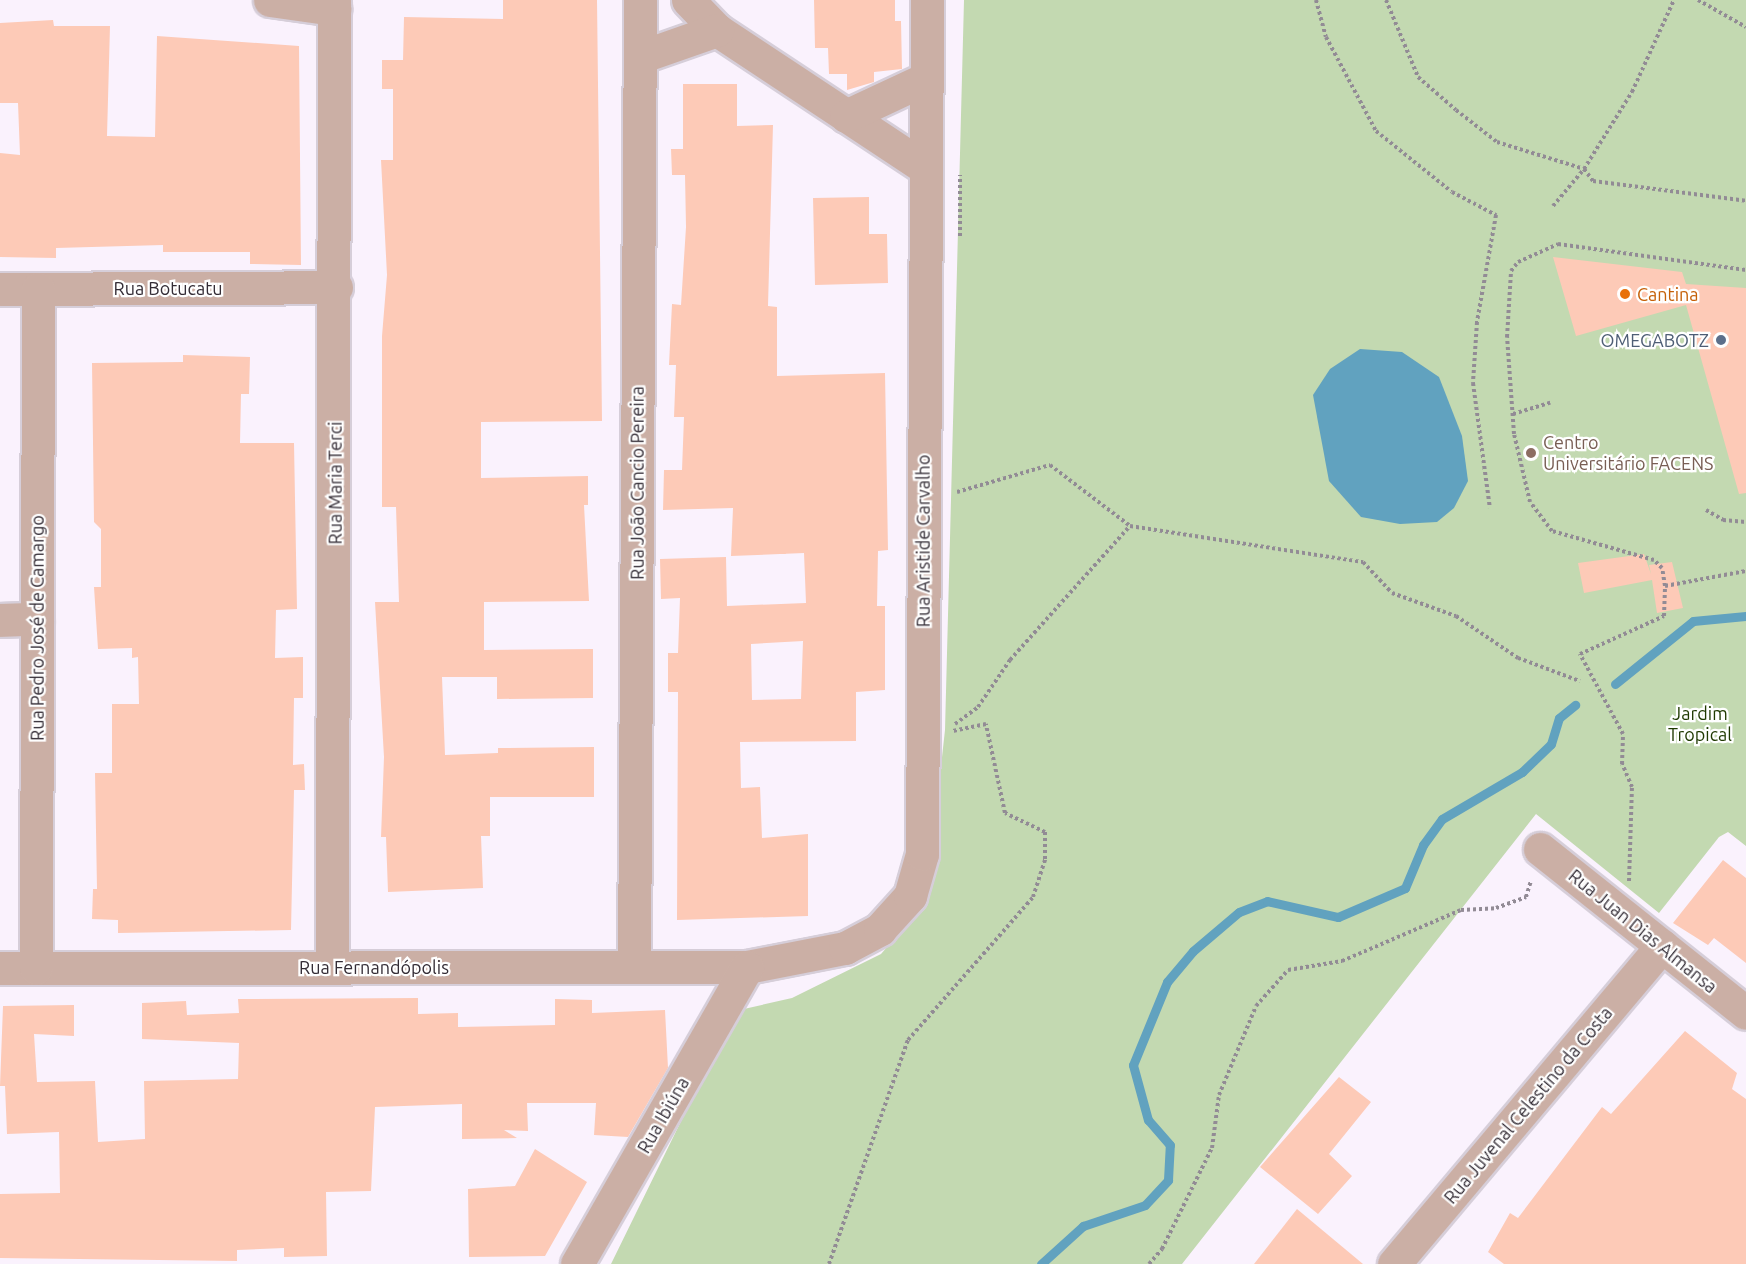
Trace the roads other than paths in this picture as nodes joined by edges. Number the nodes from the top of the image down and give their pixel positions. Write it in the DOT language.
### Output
graph roads {
  1 [pos="270,0"];
  2 [pos="640,0"];
  3 [pos="688,0"];
  4 [pos="927,0"];
  5 [pos="334,5"];
  6 [pos="717,30"];
  7 [pos="640,57"];
  8 [pos="925,79"];
  9 [pos="846,116"];
  10 [pos="924,167"];
  11 [pos="336,287"];
  12 [pos="39,289"];
  13 [pos="0,290"];
  14 [pos="37,619"];
  15 [pos="0,620"];
  16 [pos="1540,849"];
  17 [pos="1662,946"];
  18 [pos="634,965"];
  19 [pos="747,966"];
  20 [pos="332,967"];
  21 [pos="0,968"];
  22 [pos="36,968"];
  23 [pos="1746,1013"];
  24 [pos="577,1264"];
  25 [pos="1394,1264"];
  1 -- 5 [label="street"];
  2 -- 7 [label="street, Rua João Cancio Pereira"];
  3 -- 6 [label="street"];
  4 -- 8 [label="street, Rua Aristide Carvalho"];
  5 -- 11 [label="street, Rua Maria Terci"];
  6 -- 7 [label="street"];
  6 -- 9 [label="street"];
  7 -- 18 [label="street, Rua João Cancio Pereira"];
  8 -- 9 [label="street"];
  8 -- 10 [label="street, Rua Aristide Carvalho"];
  9 -- 10 [label="street"];
  10 -- 19 [label="street, Rua Aristide Carvalho"];
  11 -- 12 [label="street, Rua Botucatu"];
  11 -- 20 [label="street, Rua Maria Terci"];
  12 -- 13 [label="street, Rua Botucatu"];
  12 -- 14 [label="street, Rua Pedro José de Camargo"];
  14 -- 15 [label="street"];
  14 -- 22 [label="street, Rua Pedro José de Camargo"];
  16 -- 17 [label="street, Rua Juan Dias Almansa"];
  17 -- 23 [label="street, Rua Juan Dias Almansa"];
  17 -- 25 [label="street, Rua Juvenal Celestino da Costa"];
  18 -- 19 [label="street, Rua Fernandópolis"];
  18 -- 20 [label="street, Rua Fernandópolis"];
  19 -- 24 [label="street, Rua Ibiúna"];
  20 -- 22 [label="street, Rua Fernandópolis"];
  21 -- 22 [label="street, Rua Fernandópolis"];
}
